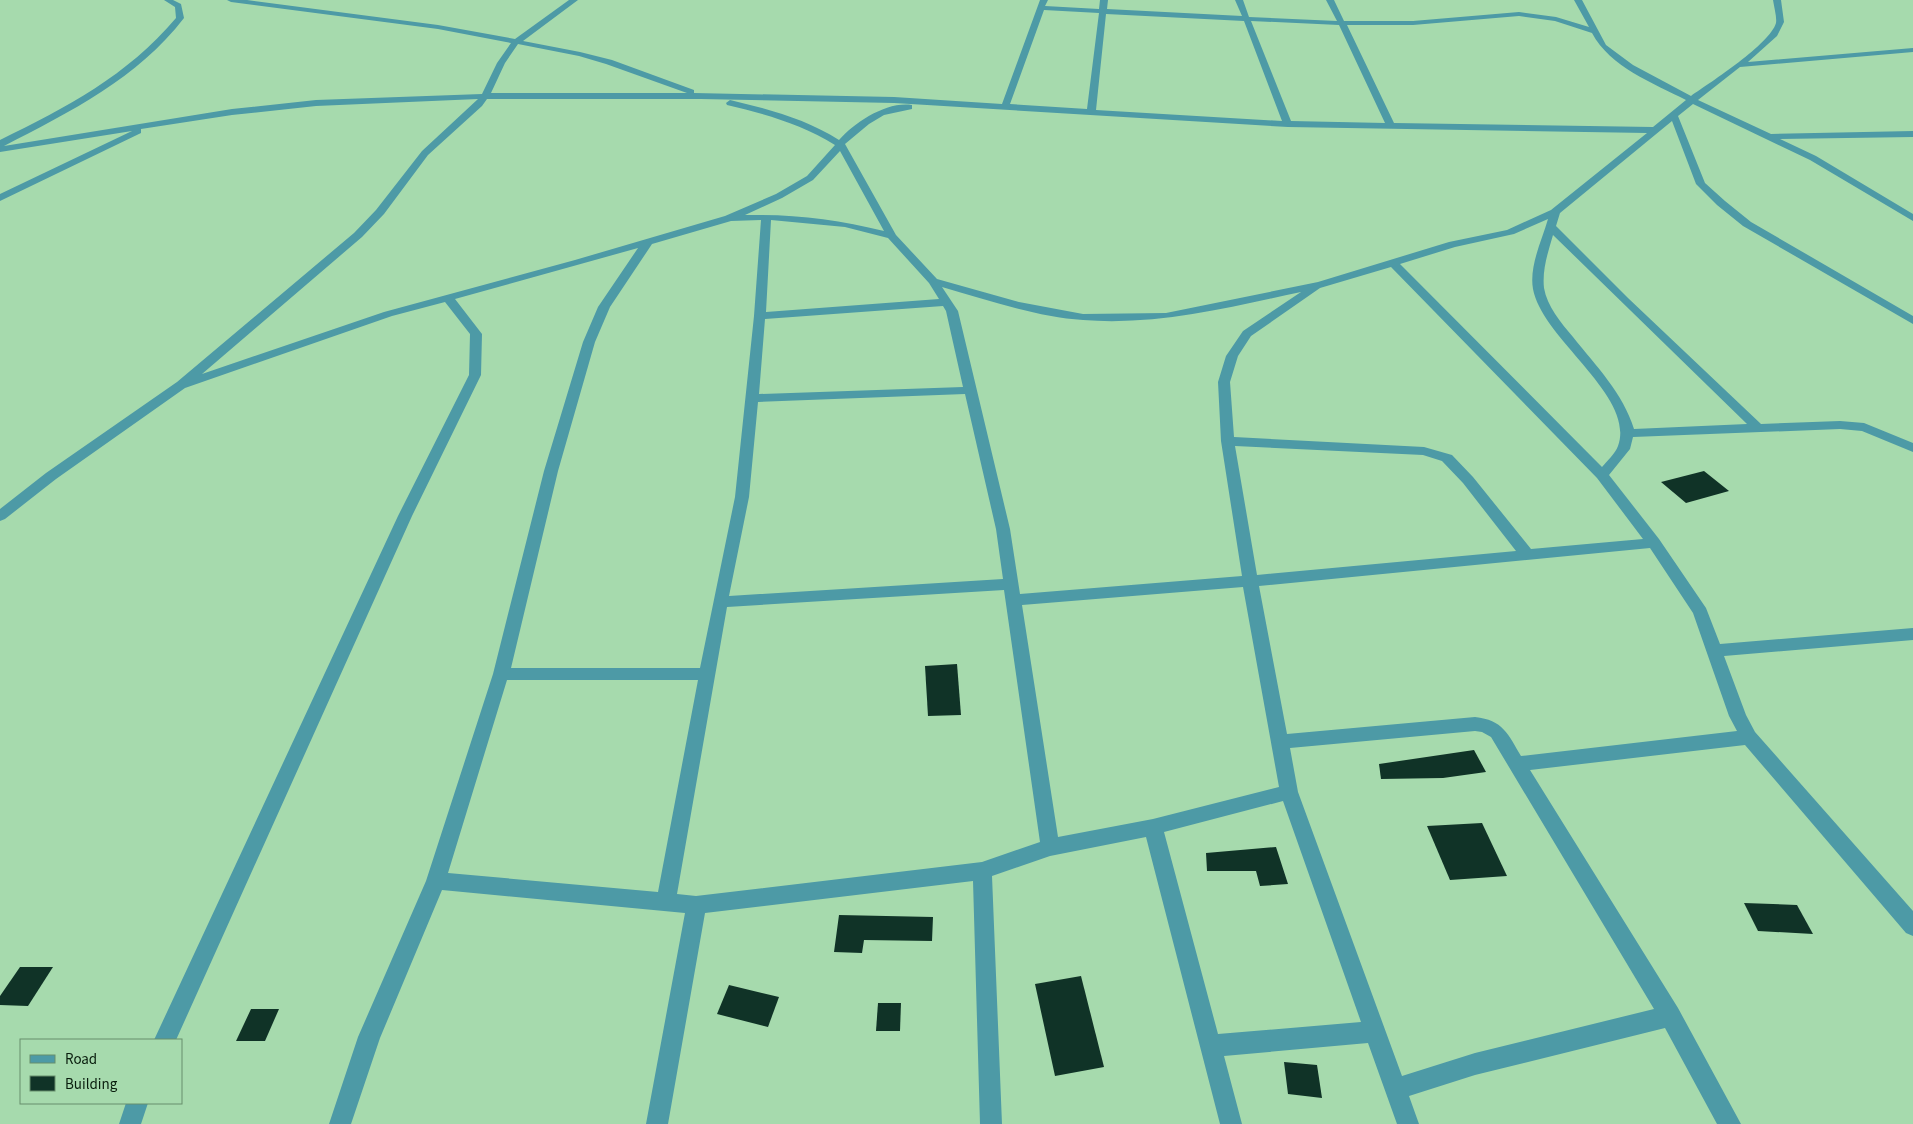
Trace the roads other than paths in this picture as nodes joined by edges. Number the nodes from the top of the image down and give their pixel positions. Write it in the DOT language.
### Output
graph roads {
  1 [pos="168,0"];
  2 [pos="231,0"];
  3 [pos="574,0"];
  4 [pos="1104,0"];
  5 [pos="1239,0"];
  6 [pos="1330,0"];
  7 [pos="1578,0"];
  8 [pos="1777,0"];
  9 [pos="1042,4"];
  10 [pos="1101,12"];
  11 [pos="1246,20"];
  12 [pos="1343,23"];
  13 [pos="1594,31"];
  14 [pos="515,42"];
  15 [pos="1912,51"];
  16 [pos="1739,65"];
  17 [pos="485,96"];
  18 [pos="701,96"];
  19 [pos="1692,100"];
  20 [pos="948,103"];
  21 [pos="1005,107"];
  22 [pos="1091,113"];
  23 [pos="1674,116"];
  24 [pos="155,123"];
  25 [pos="1288,124"];
  26 [pos="1390,124"];
  27 [pos="1655,130"];
  28 [pos="1913,134"];
  29 [pos="1770,136"];
  30 [pos="0,144"];
  31 [pos="841,145"];
  32 [pos="0,149"];
  33 [pos="0,198"];
  34 [pos="1555,212"];
  35 [pos="729,218"];
  36 [pos="766,218"];
  37 [pos="1913,218"];
  38 [pos="1551,227"];
  39 [pos="892,236"];
  40 [pos="648,243"];
  41 [pos="1392,262"];
  42 [pos="933,281"];
  43 [pos="1320,284"];
  44 [pos="448,298"];
  45 [pos="947,302"];
  46 [pos="760,316"];
  47 [pos="1913,321"];
  48 [pos="181,385"];
  49 [pos="971,390"];
  50 [pos="751,398"];
  51 [pos="1758,428"];
  52 [pos="1627,433"];
  53 [pos="1886,436"];
  54 [pos="1228,441"];
  55 [pos="1913,448"];
  56 [pos="1913,458"];
  57 [pos="1602,475"];
  58 [pos="0,516"];
  59 [pos="1654,543"];
  60 [pos="1528,556"];
  61 [pos="1250,581"];
  62 [pos="1011,584"];
  63 [pos="1014,600"];
  64 [pos="720,602"];
  65 [pos="1913,634"];
  66 [pos="1715,651"];
  67 [pos="500,674"];
  68 [pos="707,674"];
  69 [pos="1749,737"];
  70 [pos="1280,742"];
  71 [pos="1515,764"];
  72 [pos="1289,792"];
  73 [pos="1153,826"];
  74 [pos="1050,847"];
  75 [pos="982,871"];
  76 [pos="436,881"];
  77 [pos="666,902"];
  78 [pos="696,905"];
  79 [pos="1913,926"];
  80 [pos="1670,1016"];
  81 [pos="1374,1032"];
  82 [pos="165,1039"];
  83 [pos="1211,1046"];
  84 [pos="1396,1089"];
  85 [pos="137,1104"];
  86 [pos="130,1124"];
  87 [pos="340,1124"];
  88 [pos="657,1124"];
  89 [pos="991,1124"];
  90 [pos="1231,1124"];
  91 [pos="1408,1124"];
  92 [pos="1730,1124"];
  1 -- 30 [label="street"];
  2 -- 14 [label="street"];
  3 -- 14 [label="street"];
  4 -- 10 [label="street"];
  5 -- 11 [label="street"];
  6 -- 12 [label="street"];
  7 -- 13 [label="street"];
  8 -- 16 [label="street"];
  9 -- 10 [label="street"];
  9 -- 21 [label="street"];
  10 -- 11 [label="street"];
  10 -- 22 [label="street"];
  11 -- 12 [label="street"];
  11 -- 25 [label="street"];
  12 -- 13 [label="street"];
  12 -- 26 [label="street"];
  13 -- 19 [label="street"];
  14 -- 17 [label="street"];
  14 -- 18 [label="street"];
  15 -- 16 [label="street"];
  16 -- 19 [label="street"];
  17 -- 18 [label="street"];
  17 -- 24 [label="street"];
  17 -- 48 [label="street"];
  18 -- 20 [label="street"];
  18 -- 31 [label="street"];
  19 -- 23 [label="street"];
  19 -- 29 [label="street"];
  20 -- 21 [label="street"];
  20 -- 31 [label="street"];
  21 -- 22 [label="street"];
  22 -- 25 [label="street"];
  23 -- 27 [label="street"];
  23 -- 47 [label="street"];
  24 -- 32 [label="street"];
  24 -- 33 [label="street"];
  25 -- 26 [label="street"];
  26 -- 27 [label="street"];
  27 -- 34 [label="street"];
  28 -- 29 [label="street"];
  29 -- 37 [label="street"];
  31 -- 35 [label="street"];
  31 -- 39 [label="street"];
  34 -- 38 [label="street"];
  34 -- 41 [label="street"];
  35 -- 36 [label="street"];
  35 -- 40 [label="street"];
  36 -- 39 [label="street"];
  36 -- 46 [label="street"];
  38 -- 51 [label="street"];
  38 -- 52 [label="street"];
  39 -- 42 [label="street"];
  40 -- 44 [label="street"];
  40 -- 67 [label="street"];
  41 -- 43 [label="street"];
  41 -- 57 [label="street"];
  42 -- 43 [label="street"];
  42 -- 45 [label="street"];
  43 -- 54 [label="street"];
  44 -- 48 [label="street"];
  44 -- 82 [label="street"];
  45 -- 46 [label="street"];
  45 -- 49 [label="street"];
  46 -- 50 [label="street"];
  48 -- 58 [label="street"];
  49 -- 50 [label="street"];
  49 -- 62 [label="street"];
  50 -- 64 [label="street"];
  51 -- 52 [label="street"];
  51 -- 53 [label="street"];
  52 -- 57 [label="street"];
  53 -- 55 [label="street"];
  53 -- 56 [label="street"];
  54 -- 60 [label="street"];
  54 -- 61 [label="street"];
  57 -- 59 [label="street"];
  59 -- 60 [label="street"];
  59 -- 66 [label="street"];
  60 -- 61 [label="street"];
  61 -- 63 [label="street"];
  61 -- 70 [label="street"];
  62 -- 63 [label="street"];
  62 -- 64 [label="street"];
  63 -- 74 [label="street"];
  64 -- 68 [label="street"];
  65 -- 66 [label="street"];
  66 -- 69 [label="street"];
  67 -- 68 [label="street"];
  67 -- 76 [label="street"];
  68 -- 77 [label="street"];
  69 -- 71 [label="street"];
  69 -- 79 [label="street"];
  70 -- 71 [label="street"];
  70 -- 72 [label="street"];
  71 -- 80 [label="street"];
  72 -- 73 [label="street"];
  72 -- 81 [label="street"];
  73 -- 74 [label="street"];
  73 -- 83 [label="street"];
  74 -- 75 [label="street"];
  75 -- 78 [label="street"];
  75 -- 89 [label="street"];
  76 -- 77 [label="street"];
  76 -- 87 [label="street"];
  77 -- 78 [label="street"];
  78 -- 88 [label="street"];
  80 -- 84 [label="street"];
  80 -- 92 [label="street"];
  81 -- 83 [label="street"];
  81 -- 84 [label="street"];
  83 -- 90 [label="street"];
  84 -- 91 [label="street"];
  85 -- 86 [label="street"];
}
